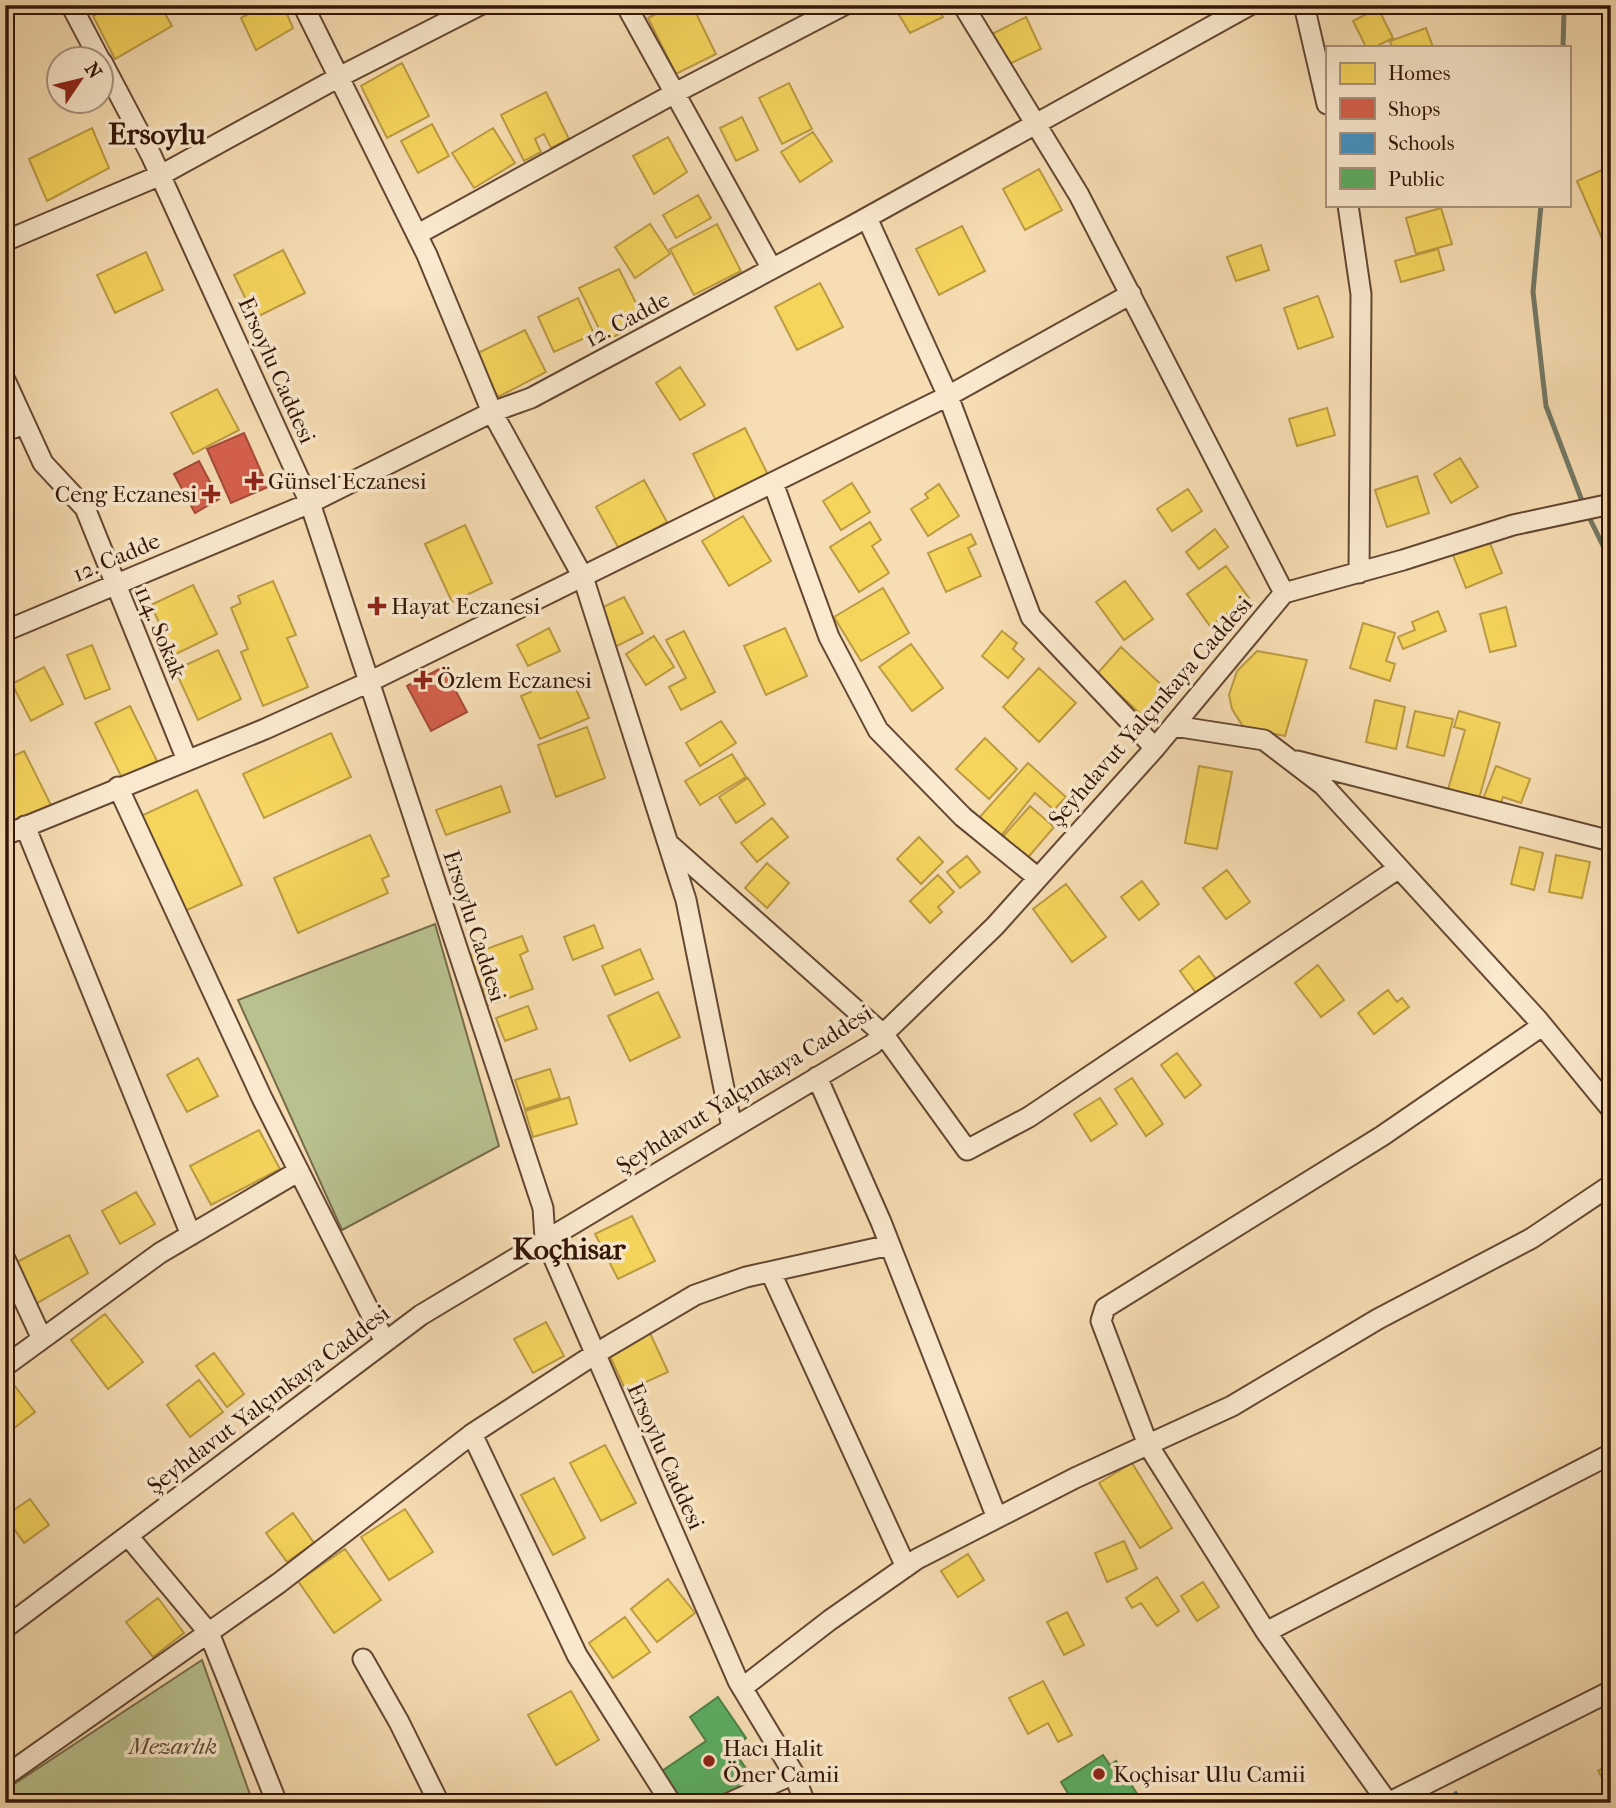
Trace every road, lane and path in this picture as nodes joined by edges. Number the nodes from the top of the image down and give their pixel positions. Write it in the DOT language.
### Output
graph roads {
  1 [pos="71,5"];
  2 [pos="303,5"];
  3 [pos="480,5"];
  4 [pos="626,5"];
  5 [pos="844,5"];
  6 [pos="963,5"];
  7 [pos="1251,5"];
  8 [pos="1304,5"];
  9 [pos="93,46"];
  10 [pos="339,76"];
  11 [pos="116,90"];
  12 [pos="675,93"];
  13 [pos="1326,100"];
  14 [pos="1036,124"];
  15 [pos="161,175"];
  16 [pos="1348,206"];
  17 [pos="867,218"];
  18 [pos="418,234"];
  19 [pos="5,241"];
  20 [pos="772,269"];
  21 [pos="1131,294"];
  22 [pos="5,380"];
  23 [pos="948,396"];
  24 [pos="492,412"];
  25 [pos="25,424"];
  26 [pos="5,431"];
  27 [pos="774,484"];
  28 [pos="310,503"];
  29 [pos="1608,505"];
  30 [pos="1359,573"];
  31 [pos="583,578"];
  32 [pos="114,584"];
  33 [pos="1284,593"];
  34 [pos="5,631"];
  35 [pos="369,682"];
  36 [pos="1174,726"];
  37 [pos="1155,748"];
  38 [pos="1289,759"];
  39 [pos="187,760"];
  40 [pos="118,787"];
  41 [pos="25,826"];
  42 [pos="5,835"];
  43 [pos="1611,841"];
  44 [pos="668,844"];
  45 [pos="1399,868"];
  46 [pos="1038,878"];
  47 [pos="1542,1026"];
  48 [pos="884,1035"];
  49 [pos="817,1077"];
  50 [pos="1611,1109"];
  51 [pos="732,1128"];
  52 [pos="299,1171"];
  53 [pos="1611,1185"];
  54 [pos="191,1235"];
  55 [pos="545,1238"];
  56 [pos="890,1245"];
  57 [pos="5,1259"];
  58 [pos="771,1273"];
  59 [pos="42,1339"];
  60 [pos="385,1342"];
  61 [pos="595,1354"];
  62 [pos="5,1366"];
  63 [pos="472,1434"];
  64 [pos="1148,1445"];
  65 [pos="1611,1454"];
  66 [pos="997,1518"];
  67 [pos="128,1536"];
  68 [pos="906,1567"];
  69 [pos="5,1628"];
  70 [pos="1266,1632"];
  71 [pos="209,1633"];
  72 [pos="363,1659"];
  73 [pos="743,1688"];
  74 [pos="1611,1691"];
  75 [pos="794,1774"];
  76 [pos="5,1776"];
  77 [pos="277,1803"];
  78 [pos="439,1803"];
  79 [pos="671,1803"];
  80 [pos="729,1803"];
  81 [pos="805,1803"];
  82 [pos="1388,1803"];
  1 -- 9 [label="street, Ersoylu Caddesi"];
  2 -- 10 [label="street"];
  3 -- 10 [label="street"];
  4 -- 12 [label="street"];
  5 -- 12 [label="street"];
  6 -- 14 [label="street"];
  7 -- 14 [label="street, 12. Cadde"];
  8 -- 13 [label="street"];
  10 -- 15 [label="street"];
  10 -- 18 [label="street"];
  11 -- 15 [label="street, Ersoylu Caddesi"];
  12 -- 18 [label="street"];
  12 -- 20 [label="street"];
  14 -- 17 [label="street, 12. Cadde"];
  14 -- 21 [label="street"];
  15 -- 19 [label="street"];
  15 -- 28 [label="street, Ersoylu Caddesi"];
  16 -- 30 [label="street"];
  17 -- 20 [label="street, 12. Cadde"];
  17 -- 23 [label="street"];
  18 -- 24 [label="street"];
  20 -- 24 [label="street, 12. Cadde"];
  21 -- 23 [label="street"];
  21 -- 33 [label="street"];
  22 -- 25 [label="street, 114. Sokak"];
  23 -- 27 [label="street"];
  23 -- 37 [label="street"];
  24 -- 28 [label="street, 12. Cadde"];
  24 -- 31 [label="street"];
  25 -- 26 [label="street"];
  25 -- 32 [label="street, 114. Sokak"];
  27 -- 31 [label="street"];
  27 -- 46 [label="street"];
  28 -- 32 [label="street, 12. Cadde"];
  28 -- 35 [label="street, Ersoylu Caddesi"];
  29 -- 30 [label="street, Şeyhdavut Yalçınkaya Caddesi"];
  30 -- 33 [label="street, Şeyhdavut Yalçınkaya Caddesi"];
  31 -- 35 [label="street"];
  31 -- 44 [label="street"];
  32 -- 34 [label="street, 12. Cadde"];
  32 -- 39 [label="street, 114. Sokak"];
  33 -- 36 [label="street, Şeyhdavut Yalçınkaya Caddesi"];
  35 -- 39 [label="street"];
  35 -- 55 [label="street, Ersoylu Caddesi"];
  36 -- 37 [label="street, Şeyhdavut Yalçınkaya Caddesi"];
  36 -- 38 [label="street"];
  37 -- 46 [label="street, Şeyhdavut Yalçınkaya Caddesi"];
  38 -- 43 [label="street"];
  38 -- 45 [label="street"];
  39 -- 40 [label="street"];
  40 -- 41 [label="street"];
  40 -- 52 [label="street"];
  41 -- 42 [label="street"];
  41 -- 54 [label="street"];
  44 -- 48 [label="street"];
  44 -- 51 [label="street"];
  45 -- 47 [label="street"];
  45 -- 48 [label="street"];
  46 -- 48 [label="street, Şeyhdavut Yalçınkaya Caddesi"];
  47 -- 50 [label="street"];
  47 -- 64 [label="street"];
  48 -- 49 [label="street, Şeyhdavut Yalçınkaya Caddesi"];
  49 -- 51 [label="street, Şeyhdavut Yalçınkaya Caddesi"];
  49 -- 56 [label="street"];
  51 -- 55 [label="street, Şeyhdavut Yalçınkaya Caddesi"];
  52 -- 54 [label="street"];
  52 -- 60 [label="street"];
  53 -- 64 [label="street"];
  54 -- 59 [label="street"];
  55 -- 60 [label="street, Şeyhdavut Yalçınkaya Caddesi"];
  55 -- 61 [label="street, Ersoylu Caddesi"];
  56 -- 58 [label="street"];
  56 -- 66 [label="street"];
  57 -- 59 [label="street"];
  58 -- 61 [label="street"];
  58 -- 68 [label="street"];
  59 -- 62 [label="street"];
  60 -- 67 [label="street, Şeyhdavut Yalçınkaya Caddesi"];
  61 -- 63 [label="street"];
  61 -- 73 [label="street, Ersoylu Caddesi"];
  63 -- 71 [label="street"];
  63 -- 79 [label="street"];
  64 -- 66 [label="street"];
  64 -- 70 [label="street"];
  65 -- 70 [label="street"];
  66 -- 68 [label="street"];
  67 -- 69 [label="street, Şeyhdavut Yalçınkaya Caddesi"];
  67 -- 71 [label="street"];
  68 -- 73 [label="street"];
  70 -- 82 [label="street"];
  71 -- 76 [label="street"];
  71 -- 77 [label="street"];
  72 -- 78 [label="street"];
  73 -- 75 [label="street, Ersoylu Caddesi"];
  74 -- 82 [label="street"];
  75 -- 80 [label="street"];
  75 -- 81 [label="street, Ersoylu Caddesi"];
}
